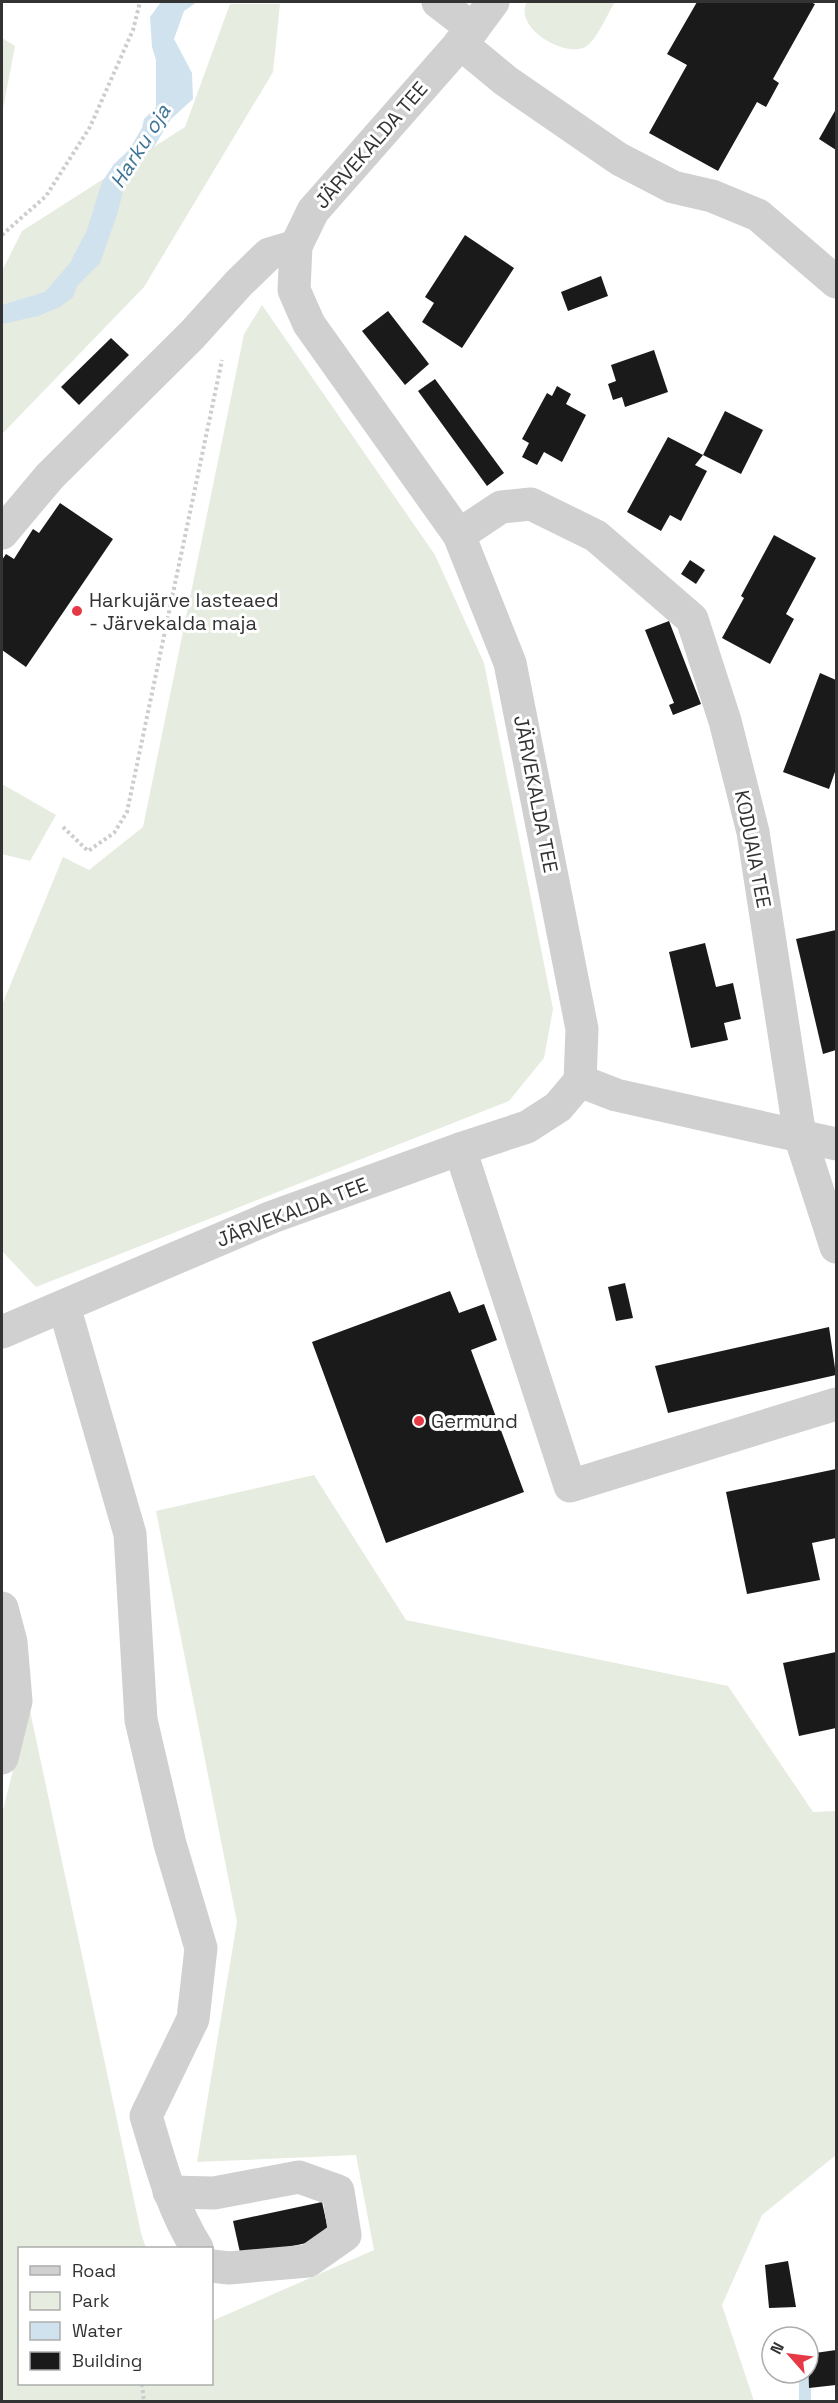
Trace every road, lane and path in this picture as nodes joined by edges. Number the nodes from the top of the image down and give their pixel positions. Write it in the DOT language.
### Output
graph roads {
  1 [pos="140,2"];
  2 [pos="438,2"];
  3 [pos="494,2"];
  4 [pos="467,36"];
  5 [pos="2,235"];
  6 [pos="296,246"];
  7 [pos="837,282"];
  8 [pos="224,352"];
  9 [pos="2,533"];
  10 [pos="459,535"];
  11 [pos="63,827"];
  12 [pos="580,1082"];
  13 [pos="800,1136"];
  14 [pos="837,1144"];
  15 [pos="460,1149"];
  16 [pos="837,1247"];
  17 [pos="64,1306"];
  18 [pos="2,1332"];
  19 [pos="837,1404"];
  20 [pos="2,1608"];
  21 [pos="2,1758"];
  22 [pos="169,2192"];
  23 [pos="196,2247"];
  24 [pos="213,2266"];
  25 [pos="142,2385"];
  26 [pos="144,2402"];
  1 -- 5 [label="path"];
  2 -- 4 [label="street"];
  3 -- 4 [label="street, JÄRVEKALDA TEE"];
  4 -- 6 [label="street, JÄRVEKALDA TEE"];
  4 -- 7 [label="street"];
  6 -- 9 [label="street"];
  6 -- 10 [label="street, JÄRVEKALDA TEE"];
  8 -- 11 [label="path"];
  10 -- 12 [label="street, JÄRVEKALDA TEE"];
  10 -- 13 [label="street, KODUAIA TEE"];
  12 -- 13 [label="street"];
  12 -- 15 [label="street, JÄRVEKALDA TEE"];
  13 -- 14 [label="street"];
  13 -- 16 [label="street"];
  15 -- 17 [label="street, JÄRVEKALDA TEE"];
  15 -- 19 [label="street"];
  17 -- 18 [label="street, JÄRVEKALDA TEE"];
  17 -- 22 [label="street"];
  20 -- 21 [label="street"];
  22 -- 23 [label="street"];
  22 -- 24 [label="street"];
  25 -- 26 [label="path"];
}
